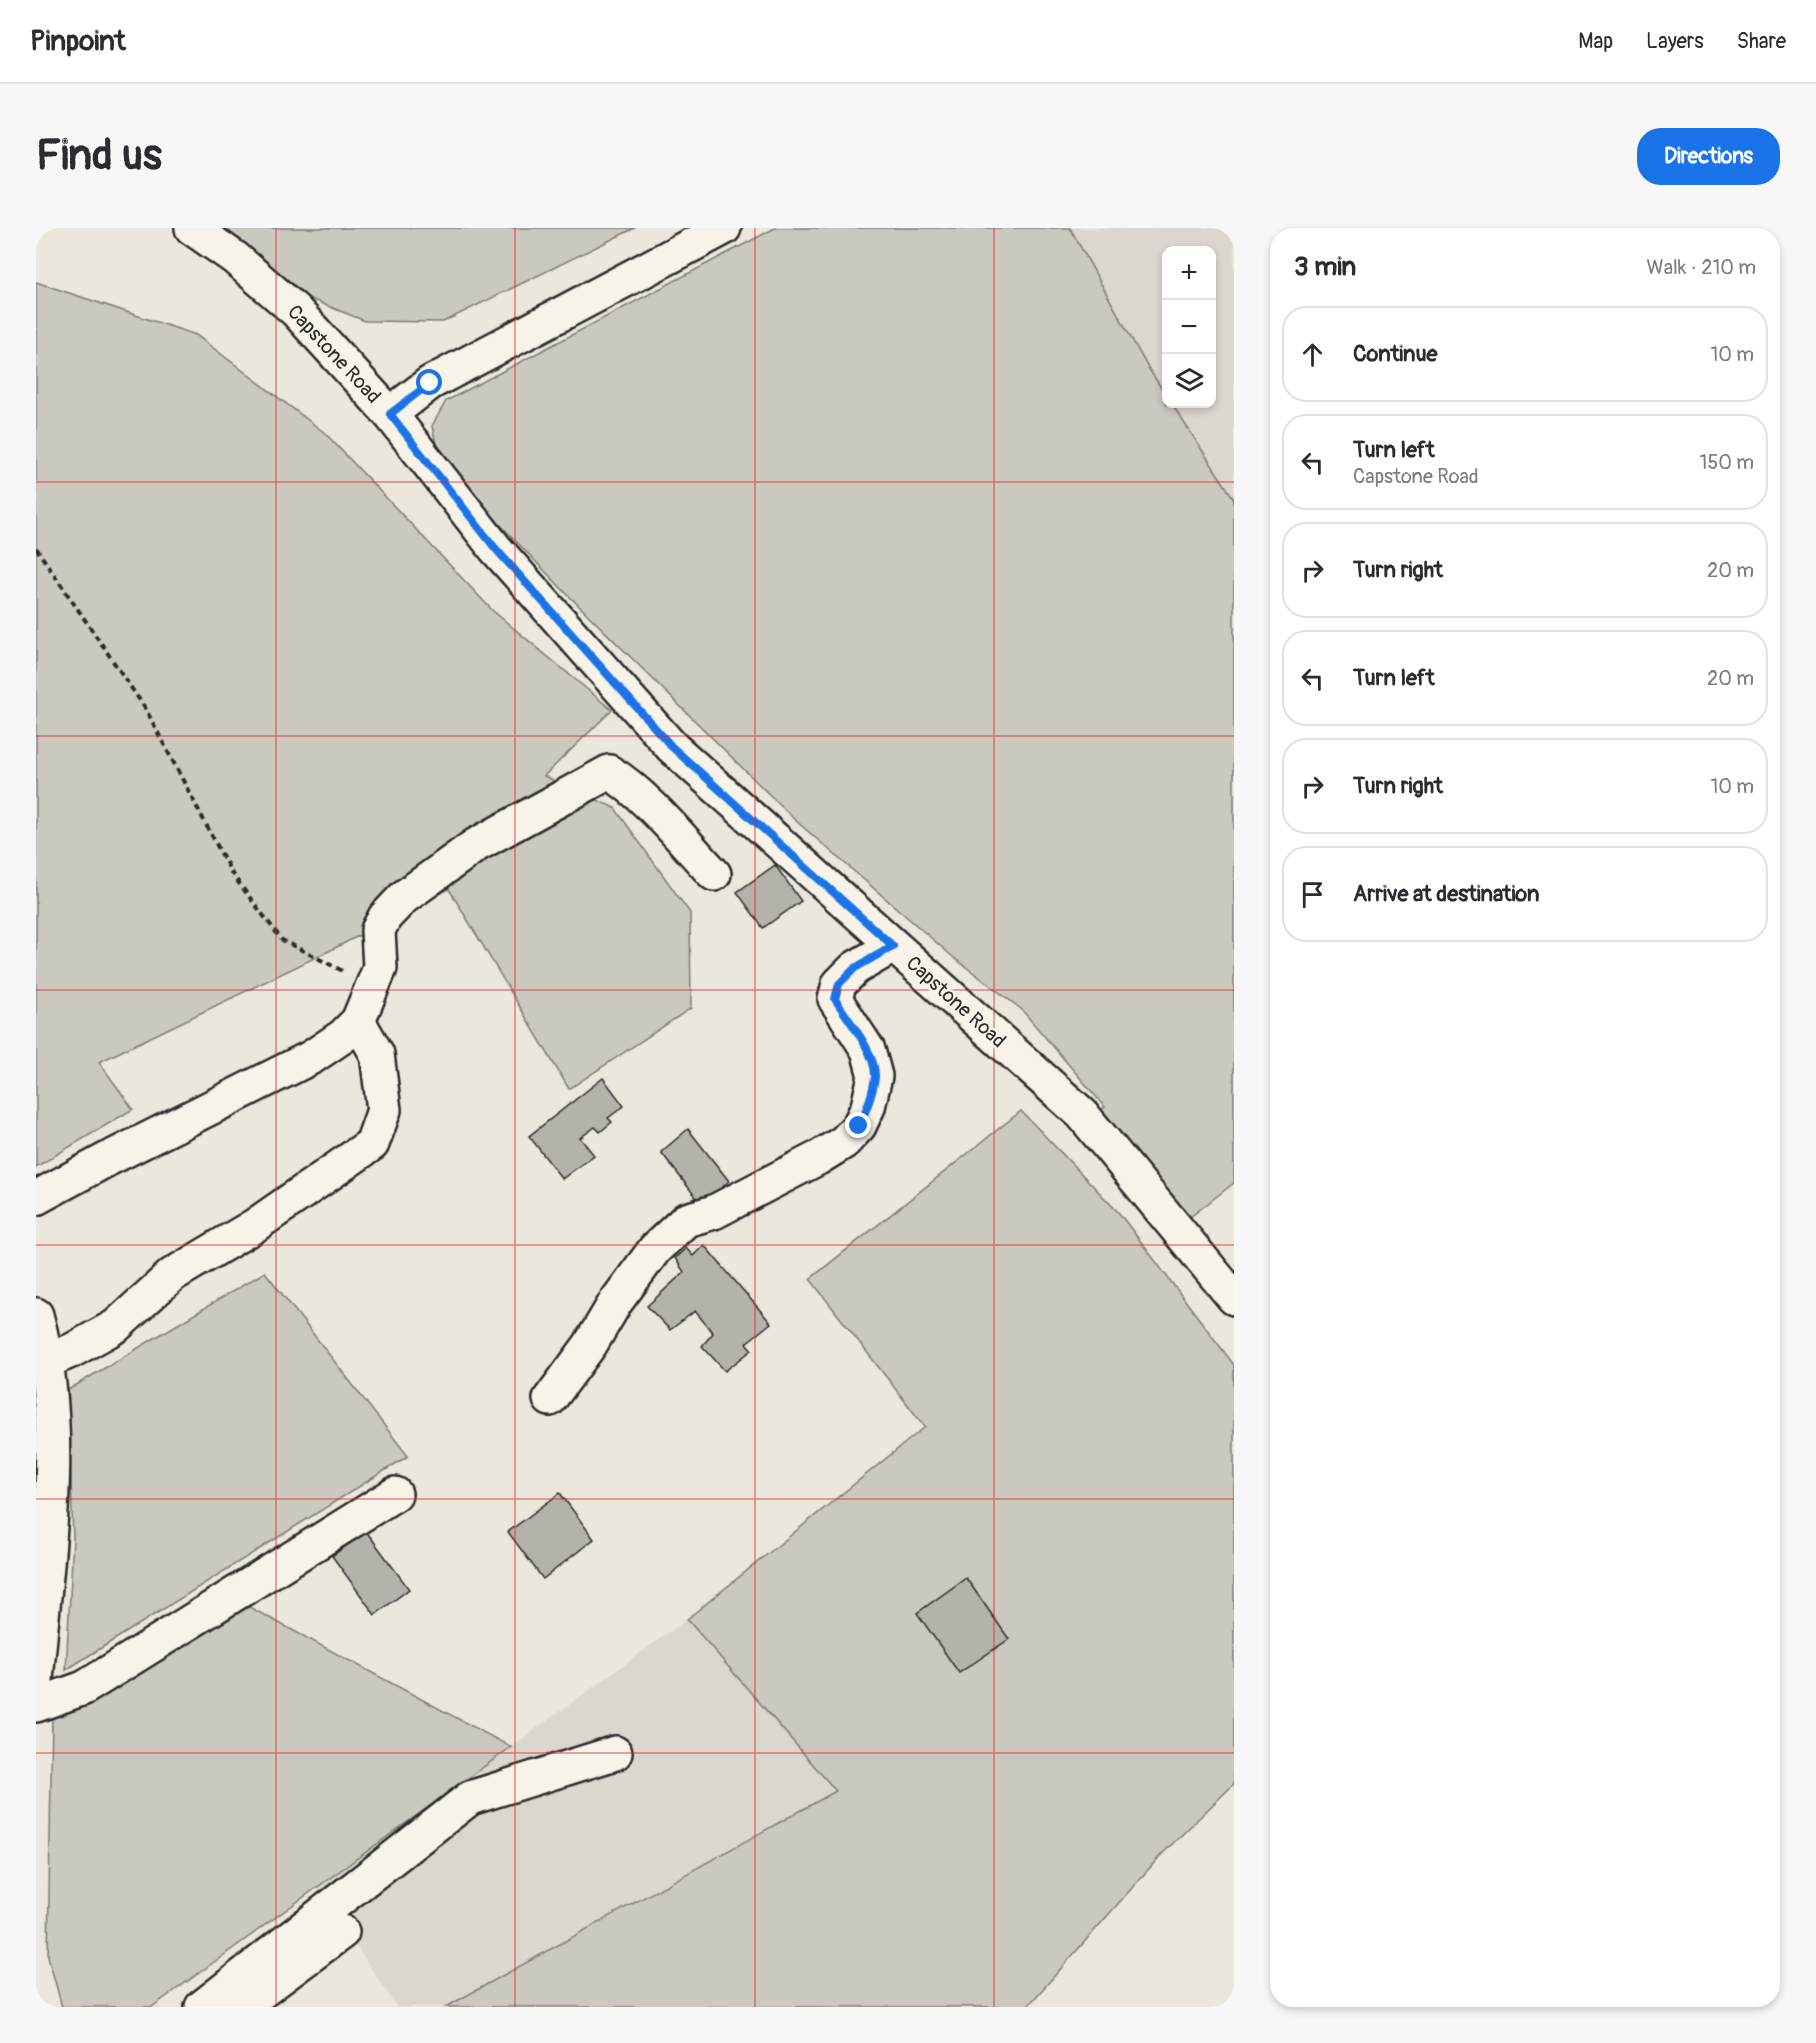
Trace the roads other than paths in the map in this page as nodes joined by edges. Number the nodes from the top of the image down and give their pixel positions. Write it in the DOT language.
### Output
graph roads {
  1 [pos="192,228"];
  2 [pos="724,228"];
  3 [pos="390,414"];
  4 [pos="714,874"];
  5 [pos="893,946"];
  6 [pos="358,1020"];
  7 [pos="36,1198"];
  8 [pos="1234,1298"];
  9 [pos="36,1315"];
  10 [pos="45,1362"];
  11 [pos="550,1399"];
  12 [pos="395,1494"];
  13 [pos="36,1680"];
  14 [pos="36,1705"];
  15 [pos="615,1753"];
  16 [pos="342,1932"];
  17 [pos="202,2007"];
  18 [pos="241,2007"];
  1 -- 3 [label="street, Capstone Road"];
  2 -- 3 [label="street"];
  3 -- 5 [label="street, Capstone Road"];
  4 -- 6 [label="street"];
  5 -- 8 [label="street, Capstone Road"];
  5 -- 11 [label="street"];
  6 -- 7 [label="street"];
  6 -- 10 [label="street"];
  9 -- 10 [label="street"];
  10 -- 13 [label="street"];
  12 -- 14 [label="street"];
  15 -- 17 [label="street"];
  16 -- 18 [label="street"];
}
